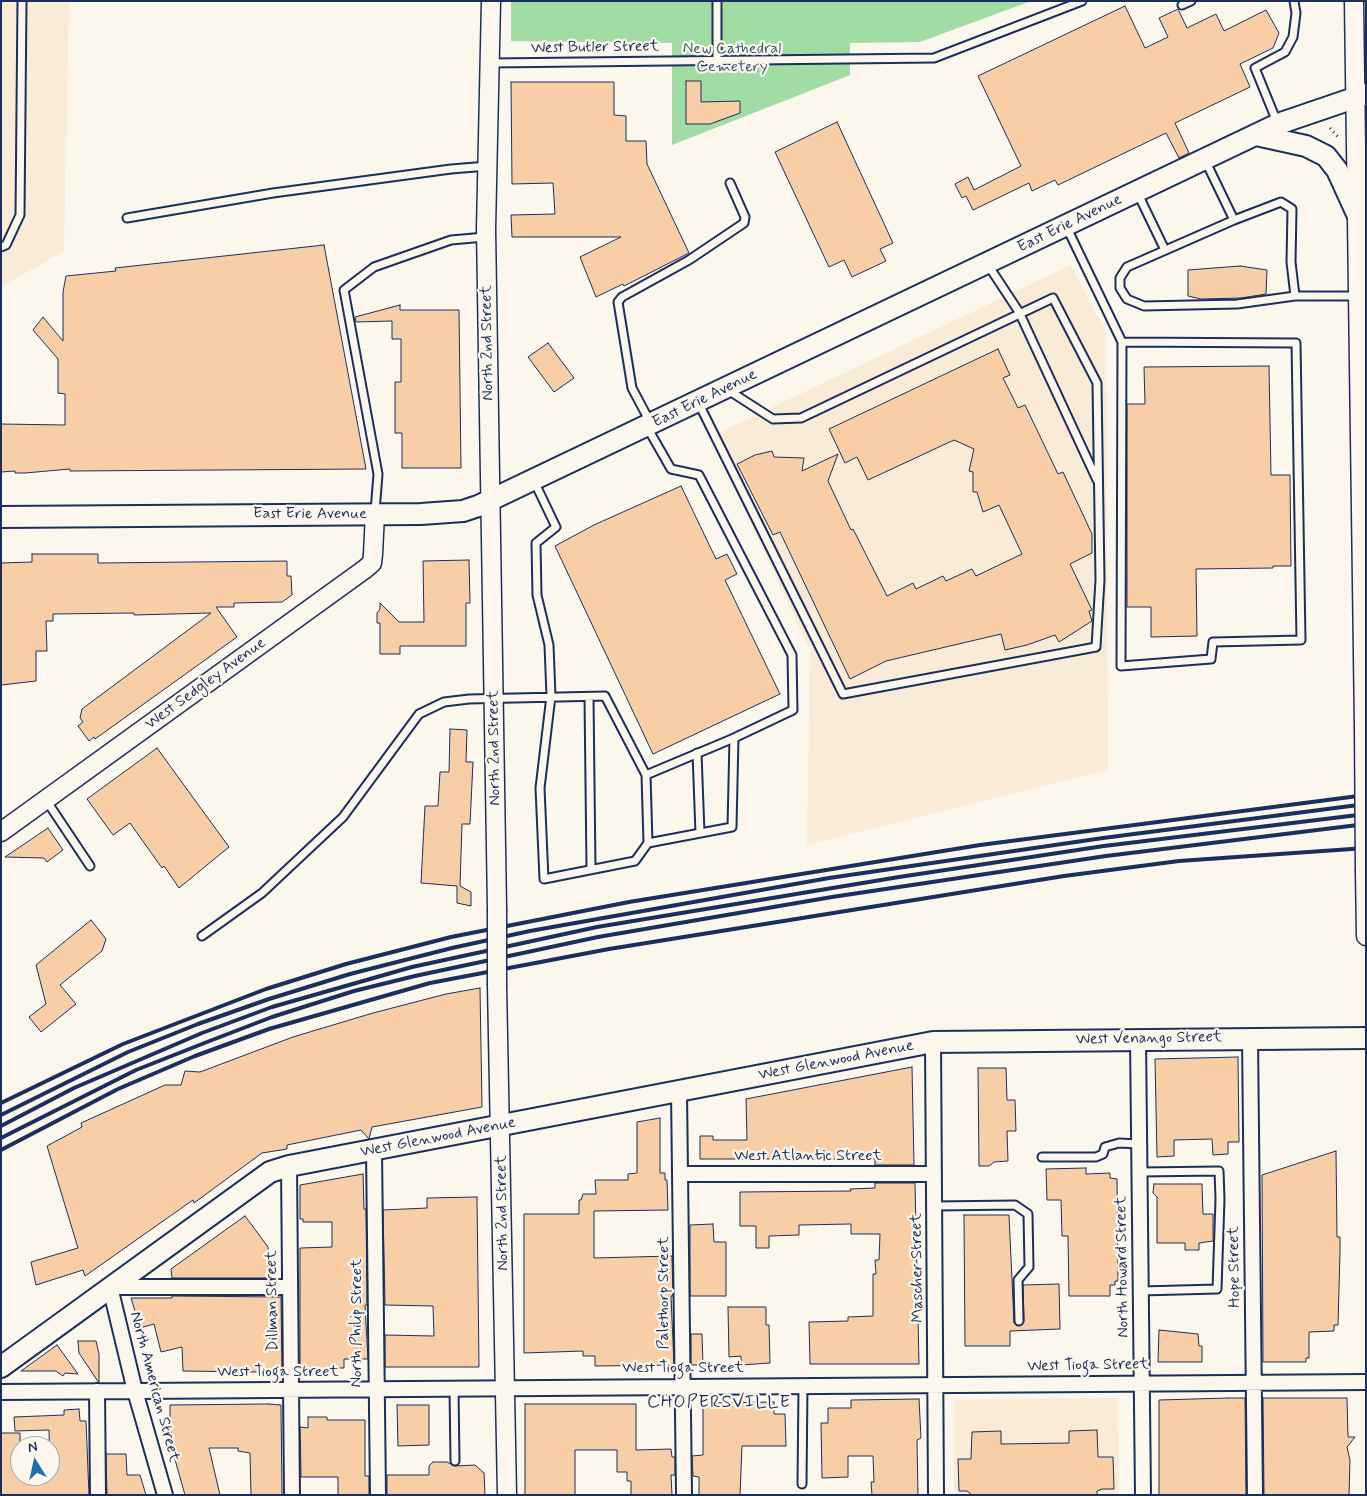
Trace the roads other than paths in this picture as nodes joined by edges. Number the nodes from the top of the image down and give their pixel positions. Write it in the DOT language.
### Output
graph roads {
  1 [pos="22,1"];
  2 [pos="491,1"];
  3 [pos="717,1"];
  4 [pos="1082,1"];
  5 [pos="1191,1"];
  6 [pos="1294,1"];
  7 [pos="1354,1"];
  8 [pos="1182,4"];
  9 [pos="717,61"];
  10 [pos="491,63"];
  11 [pos="1361,95"];
  12 [pos="1278,124"];
  13 [pos="1256,135"];
  14 [pos="1205,159"];
  15 [pos="488,166"];
  16 [pos="730,183"];
  17 [pos="1137,192"];
  18 [pos="1358,216"];
  19 [pos="128,218"];
  20 [pos="1234,220"];
  21 [pos="1066,226"];
  22 [pos="486,237"];
  23 [pos="1,247"];
  24 [pos="1165,250"];
  25 [pos="988,263"];
  26 [pos="1295,296"];
  27 [pos="1358,296"];
  28 [pos="1019,312"];
  29 [pos="1122,342"];
  30 [pos="727,388"];
  31 [pos="698,402"];
  32 [pos="649,425"];
  33 [pos="534,480"];
  34 [pos="1099,483"];
  35 [pos="491,501"];
  36 [pos="374,514"];
  37 [pos="1,518"];
  38 [pos="1365,691"];
  39 [pos="551,696"];
  40 [pos="590,697"];
  41 [pos="494,698"];
  42 [pos="734,738"];
  43 [pos="697,754"];
  44 [pos="646,775"];
  45 [pos="46,800"];
  46 [pos="1,832"];
  47 [pos="700,833"];
  48 [pos="648,843"];
  49 [pos="90,866"];
  50 [pos="591,869"];
  51 [pos="1365,872"];
  52 [pos="202,936"];
  53 [pos="1366,936"];
  54 [pos="1366,1038"];
  55 [pos="1138,1039"];
  56 [pos="1250,1039"];
  57 [pos="933,1042"];
  58 [pos="679,1092"];
  59 [pos="501,1126"];
  60 [pos="1139,1144"];
  61 [pos="374,1150"];
  62 [pos="1042,1156"];
  63 [pos="289,1166"];
  64 [pos="1139,1172"];
  65 [pos="681,1174"];
  66 [pos="934,1174"];
  67 [pos="935,1206"];
  68 [pos="110,1287"];
  69 [pos="290,1287"];
  70 [pos="1141,1291"];
  71 [pos="1019,1321"];
  72 [pos="1,1367"];
  73 [pos="1253,1381"];
  74 [pos="1142,1382"];
  75 [pos="1366,1382"];
  76 [pos="936,1385"];
  77 [pos="803,1386"];
  78 [pos="683,1387"];
  79 [pos="454,1388"];
  80 [pos="506,1388"];
  81 [pos="376,1389"];
  82 [pos="291,1390"];
  83 [pos="135,1391"];
  84 [pos="1,1392"];
  85 [pos="97,1392"];
  86 [pos="455,1461"];
  87 [pos="802,1484"];
  88 [pos="98,1495"];
  89 [pos="165,1495"];
  90 [pos="292,1495"];
  91 [pos="378,1495"];
  92 [pos="507,1495"];
  93 [pos="684,1495"];
  94 [pos="936,1495"];
  95 [pos="1143,1495"];
  96 [pos="1255,1495"];
  1 -- 23 [label="lane"];
  2 -- 10 [label="street, North 2nd Street"];
  3 -- 9 [label="lane"];
  4 -- 9 [label="lane, West Butler Street"];
  5 -- 8 [label="lane"];
  6 -- 12 [label="lane"];
  7 -- 11 [label="street"];
  9 -- 10 [label="lane, West Butler Street"];
  10 -- 15 [label="street, North 2nd Street"];
  11 -- 12 [label="main road, East Erie Avenue"];
  11 -- 18 [label="street"];
  12 -- 13 [label="main road, East Erie Avenue"];
  13 -- 14 [label="main road, East Erie Avenue"];
  13 -- 18 [label="main road"];
  14 -- 17 [label="main road, East Erie Avenue"];
  14 -- 20 [label="lane"];
  15 -- 19 [label="lane"];
  15 -- 22 [label="street, North 2nd Street"];
  16 -- 32 [label="lane"];
  17 -- 21 [label="main road, East Erie Avenue"];
  17 -- 24 [label="lane"];
  18 -- 27 [label="street"];
  20 -- 24 [label="lane"];
  20 -- 26 [label="lane"];
  21 -- 25 [label="main road, East Erie Avenue"];
  21 -- 29 [label="lane"];
  22 -- 35 [label="street, North 2nd Street"];
  22 -- 36 [label="lane"];
  24 -- 26 [label="lane"];
  25 -- 28 [label="lane"];
  25 -- 30 [label="main road, East Erie Avenue"];
  26 -- 27 [label="lane"];
  27 -- 38 [label="street"];
  28 -- 30 [label="lane"];
  28 -- 34 [label="lane"];
  28 -- 34 [label="lane"];
  29 -- 29 [label="lane"];
  30 -- 31 [label="main road, East Erie Avenue"];
  31 -- 32 [label="main road, East Erie Avenue"];
  31 -- 34 [label="lane"];
  32 -- 33 [label="main road, East Erie Avenue"];
  32 -- 42 [label="lane"];
  33 -- 35 [label="main road, East Erie Avenue"];
  33 -- 39 [label="lane"];
  35 -- 36 [label="main road, East Erie Avenue"];
  35 -- 41 [label="street, North 2nd Street"];
  36 -- 37 [label="main road, East Erie Avenue"];
  36 -- 45 [label="street, West Sedgley Avenue"];
  38 -- 51 [label="street, bridge"];
  39 -- 40 [label="lane"];
  39 -- 41 [label="lane"];
  39 -- 50 [label="lane"];
  40 -- 44 [label="lane"];
  40 -- 50 [label="lane"];
  41 -- 52 [label="lane"];
  41 -- 59 [label="street, North 2nd Street, bridge"];
  42 -- 43 [label="lane"];
  42 -- 47 [label="lane"];
  43 -- 44 [label="lane"];
  43 -- 47 [label="lane"];
  44 -- 48 [label="lane"];
  45 -- 46 [label="street, West Sedgley Avenue"];
  45 -- 49 [label="lane"];
  47 -- 48 [label="lane"];
  48 -- 50 [label="lane"];
  51 -- 53 [label="street"];
  54 -- 56 [label="main road, West Venango Street"];
  55 -- 56 [label="main road, West Venango Street"];
  55 -- 57 [label="main road, West Venango Street"];
  55 -- 60 [label="street, North Howard Street"];
  56 -- 73 [label="street, Hope Street"];
  57 -- 58 [label="main road, West Glenwood Avenue"];
  57 -- 66 [label="street, Mascher Street"];
  58 -- 59 [label="main road, West Glenwood Avenue"];
  58 -- 65 [label="street, Palethorp Street"];
  59 -- 61 [label="main road, West Glenwood Avenue"];
  59 -- 80 [label="street, North 2nd Street"];
  60 -- 62 [label="lane"];
  60 -- 64 [label="street, North Howard Street"];
  61 -- 63 [label="main road, West Glenwood Avenue"];
  61 -- 81 [label="street, North Philip Street"];
  63 -- 68 [label="main road, West Glenwood Avenue"];
  63 -- 69 [label="street, Dillman Street"];
  64 -- 70 [label="street, North Howard Street"];
  64 -- 70 [label="lane"];
  65 -- 66 [label="street, West Atlantic Street"];
  65 -- 78 [label="street, Palethorp Street"];
  66 -- 67 [label="street, Mascher Street"];
  67 -- 71 [label="lane"];
  67 -- 76 [label="street, Mascher Street"];
  68 -- 69 [label="street"];
  68 -- 72 [label="main road, West Glenwood Avenue"];
  68 -- 83 [label="street, North American Street"];
  69 -- 82 [label="street, Dillman Street"];
  70 -- 74 [label="street, North Howard Street"];
  73 -- 74 [label="street, West Tioga Street"];
  73 -- 75 [label="street, West Tioga Street"];
  73 -- 96 [label="street, Hope Street"];
  74 -- 76 [label="street, West Tioga Street"];
  74 -- 95 [label="street, North Howard Street"];
  76 -- 77 [label="street, West Tioga Street"];
  76 -- 94 [label="street, Mascher Street"];
  77 -- 78 [label="street, West Tioga Street"];
  77 -- 87 [label="lane"];
  78 -- 80 [label="street, West Tioga Street"];
  78 -- 93 [label="street, Palethorp Street"];
  79 -- 80 [label="street, West Tioga Street"];
  79 -- 81 [label="street, West Tioga Street"];
  79 -- 86 [label="lane"];
  80 -- 92 [label="street, North 2nd Street"];
  81 -- 82 [label="street, West Tioga Street"];
  81 -- 91 [label="street, North Philip Street"];
  82 -- 83 [label="street, West Tioga Street"];
  82 -- 90 [label="street, Dillman Street"];
  83 -- 85 [label="street, West Tioga Street"];
  83 -- 89 [label="street, North American Street"];
  84 -- 85 [label="street, West Tioga Street"];
  85 -- 88 [label="street"];
}
